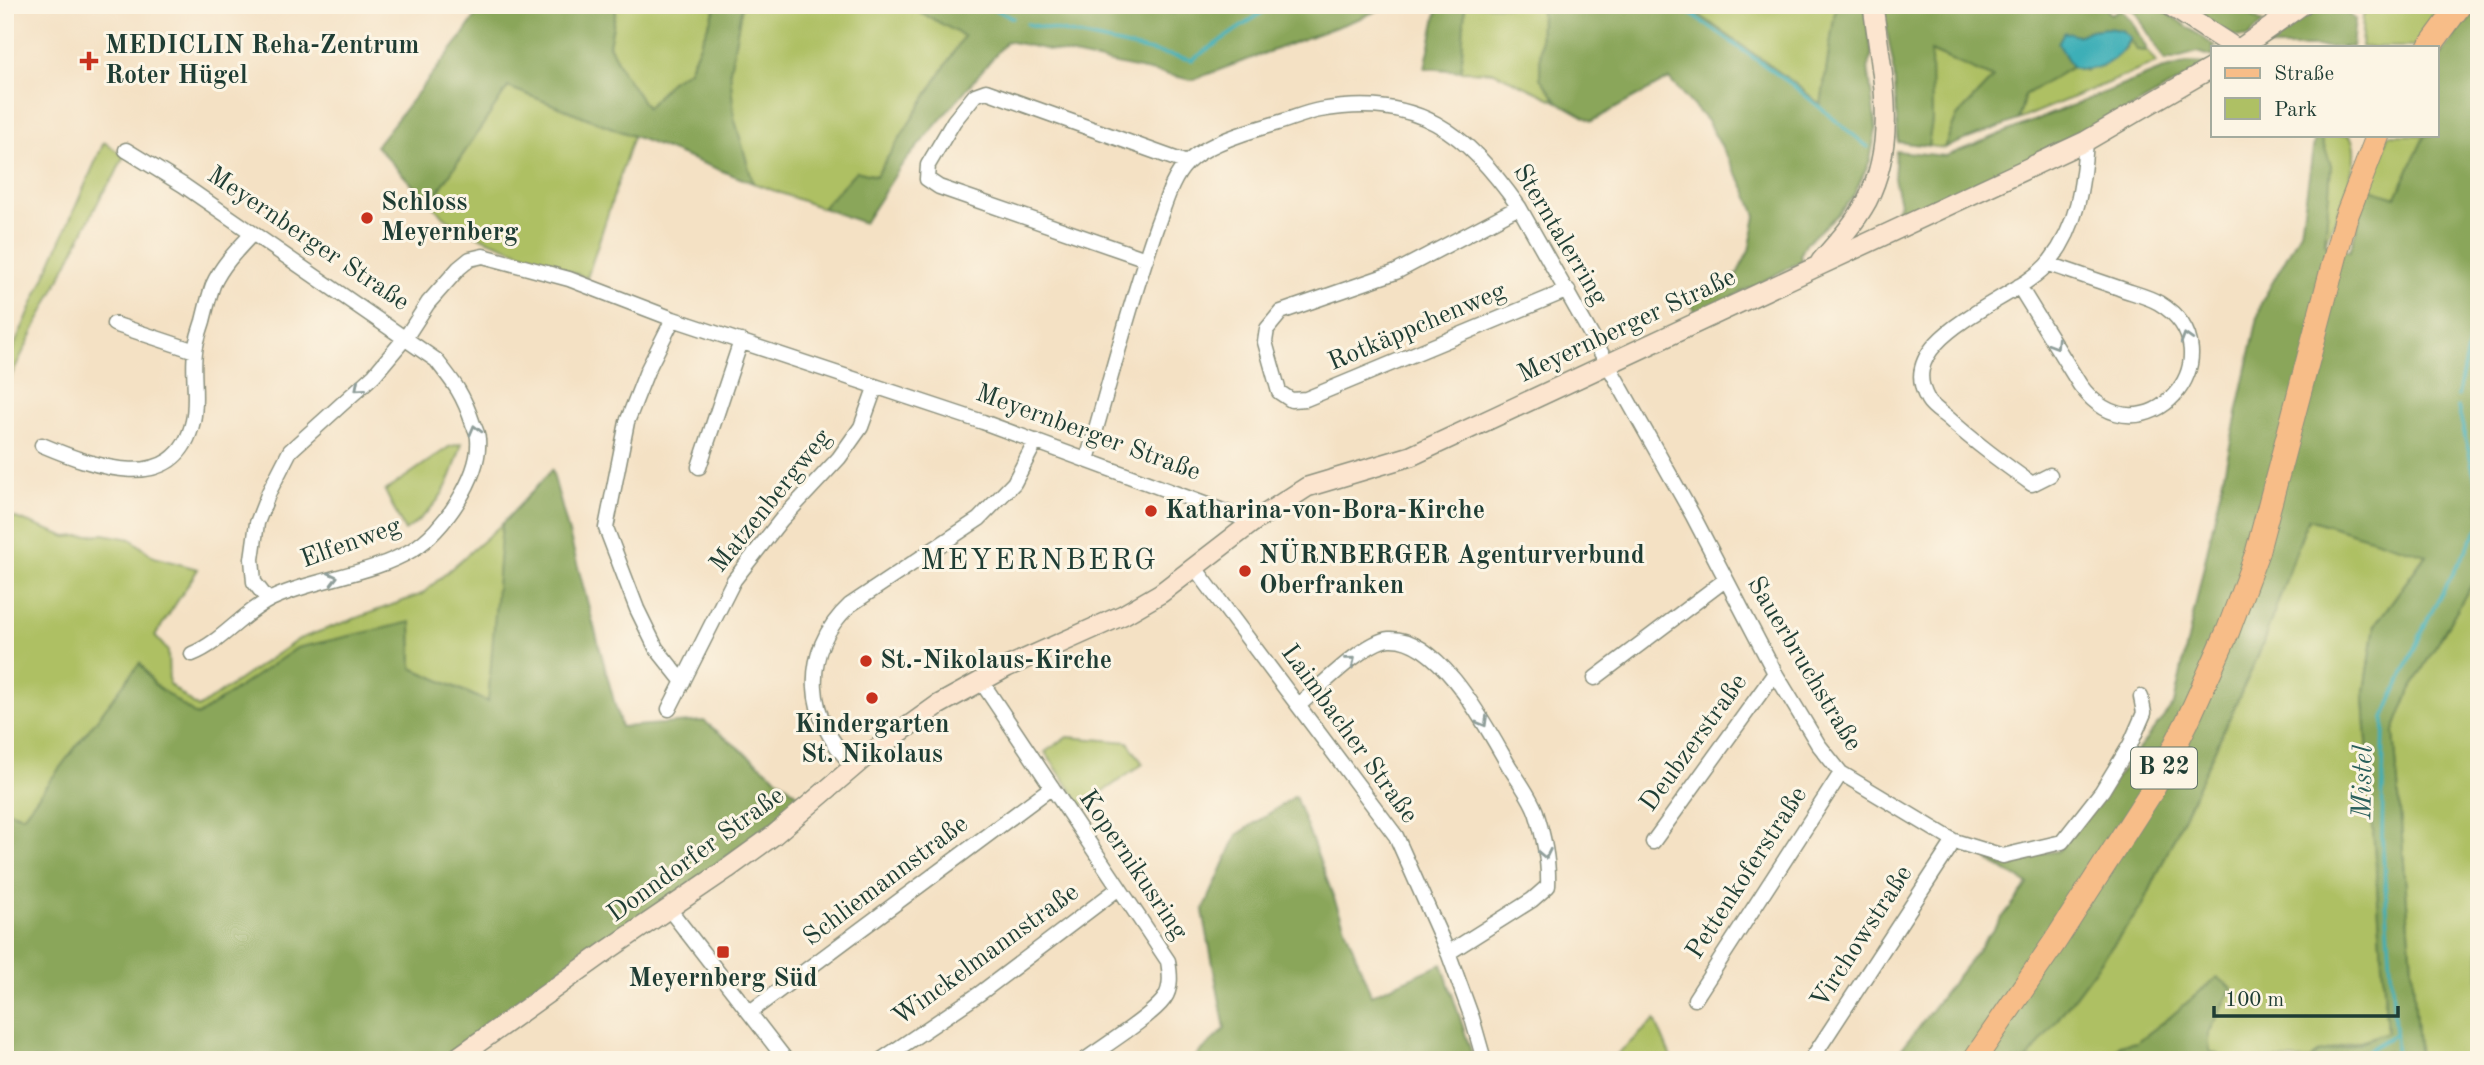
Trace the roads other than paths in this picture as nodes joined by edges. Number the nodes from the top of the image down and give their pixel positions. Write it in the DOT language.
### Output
graph roads {
  1 [pos="1873,5"];
  2 [pos="2169,5"];
  3 [pos="2302,5"];
  4 [pos="2460,5"];
  5 [pos="2232,46"];
  6 [pos="2244,46"];
  7 [pos="2430,46"];
  8 [pos="2211,68"];
  9 [pos="2378,136"];
  10 [pos="2086,141"];
  11 [pos="126,150"];
  12 [pos="1186,163"];
  13 [pos="1866,202"];
  14 [pos="1519,207"];
  15 [pos="253,234"];
  16 [pos="1885,236"];
  17 [pos="1146,259"];
  18 [pos="2049,264"];
  19 [pos="1817,266"];
  20 [pos="2019,286"];
  21 [pos="1568,290"];
  22 [pos="673,319"];
  23 [pos="114,324"];
  24 [pos="406,337"];
  25 [pos="741,341"];
  26 [pos="195,351"];
  27 [pos="1608,364"];
  28 [pos="875,388"];
  29 [pos="1036,441"];
  30 [pos="41,445"];
  31 [pos="1087,460"];
  32 [pos="699,467"];
  33 [pos="2050,475"];
  34 [pos="1253,522"];
  35 [pos="1195,568"];
  36 [pos="1725,580"];
  37 [pos="268,600"];
  38 [pos="192,654"];
  39 [pos="1775,673"];
  40 [pos="1595,678"];
  41 [pos="981,681"];
  42 [pos="683,682"];
  43 [pos="2141,697"];
  44 [pos="1299,705"];
  45 [pos="668,709"];
  46 [pos="854,766"];
  47 [pos="1841,773"];
  48 [pos="1052,787"];
  49 [pos="1954,841"];
  50 [pos="1653,842"];
  51 [pos="1119,888"];
  52 [pos="669,909"];
  53 [pos="1448,953"];
  54 [pos="1695,999"];
  55 [pos="750,1012"];
  56 [pos="454,1060"];
  57 [pos="786,1060"];
  58 [pos="881,1060"];
  59 [pos="1085,1060"];
  60 [pos="1484,1060"];
  61 [pos="1811,1060"];
  62 [pos="1974,1060"];
  1 -- 13 [label="street"];
  2 -- 5 [label="street"];
  3 -- 6 [label="street"];
  4 -- 7 [label="main road"];
  8 -- 10 [label="street, Meyernberger Straße"];
  9 -- 62 [label="main road, B 22"];
  10 -- 16 [label="street, Meyernberger Straße"];
  10 -- 18 [label="street"];
  11 -- 15 [label="street, Meyernberger Straße"];
  12 -- 14 [label="street, Sterntalerring"];
  12 -- 17 [label="street"];
  12 -- 17 [label="street"];
  13 -- 16 [label="street"];
  13 -- 19 [label="street"];
  14 -- 21 [label="street, Sterntalerring"];
  14 -- 21 [label="street, Rotkäppchenweg"];
  15 -- 24 [label="street, Meyernberger Straße"];
  15 -- 26 [label="street"];
  16 -- 19 [label="street, Meyernberger Straße"];
  17 -- 31 [label="street"];
  18 -- 20 [label="street"];
  20 -- 18 [label="street, one-way"];
  19 -- 27 [label="street, Meyernberger Straße"];
  20 -- 33 [label="street"];
  21 -- 27 [label="street, Sterntalerring"];
  22 -- 24 [label="street, Meyernberger Straße"];
  22 -- 25 [label="street, Meyernberger Straße"];
  22 -- 42 [label="street"];
  23 -- 26 [label="street"];
  24 -- 37 [label="street, one-way"];
  37 -- 24 [label="street, Elfenweg, one-way"];
  25 -- 28 [label="street, Meyernberger Straße"];
  25 -- 32 [label="street"];
  26 -- 30 [label="street"];
  27 -- 34 [label="street, Meyernberger Straße"];
  27 -- 36 [label="street, Sauerbruchstraße"];
  28 -- 29 [label="street, Meyernberger Straße"];
  28 -- 42 [label="street, Matzenbergweg"];
  29 -- 31 [label="street, Meyernberger Straße"];
  29 -- 46 [label="street"];
  31 -- 34 [label="street, Meyernberger Straße"];
  34 -- 35 [label="street, Donndorfer Straße"];
  35 -- 41 [label="street, Donndorfer Straße"];
  35 -- 44 [label="street, Laimbacher Straße"];
  36 -- 39 [label="street, Sauerbruchstraße"];
  36 -- 40 [label="street"];
  37 -- 38 [label="street, Elfenweg"];
  39 -- 47 [label="street, Sauerbruchstraße"];
  39 -- 50 [label="street, Deubzerstraße"];
  41 -- 46 [label="street, Donndorfer Straße"];
  41 -- 48 [label="street, Kopernikusring"];
  42 -- 45 [label="street, Matzenbergweg"];
  43 -- 49 [label="street, Sauerbruchstraße"];
  44 -- 53 [label="street, Laimbacher Straße"];
  44 -- 53 [label="street, one-way"];
  46 -- 52 [label="street, Donndorfer Straße"];
  47 -- 49 [label="street, Sauerbruchstraße"];
  47 -- 54 [label="street, Pettenkoferstraße"];
  48 -- 51 [label="street, Kopernikusring"];
  48 -- 55 [label="street, Schliemannstraße"];
  49 -- 61 [label="street, Virchowstraße"];
  51 -- 58 [label="street, Winckelmannstraße"];
  51 -- 59 [label="street, Kopernikusring"];
  52 -- 55 [label="street"];
  52 -- 56 [label="street, Donndorfer Straße"];
  53 -- 60 [label="street, Laimbacher Straße"];
  55 -- 57 [label="street"];
}
